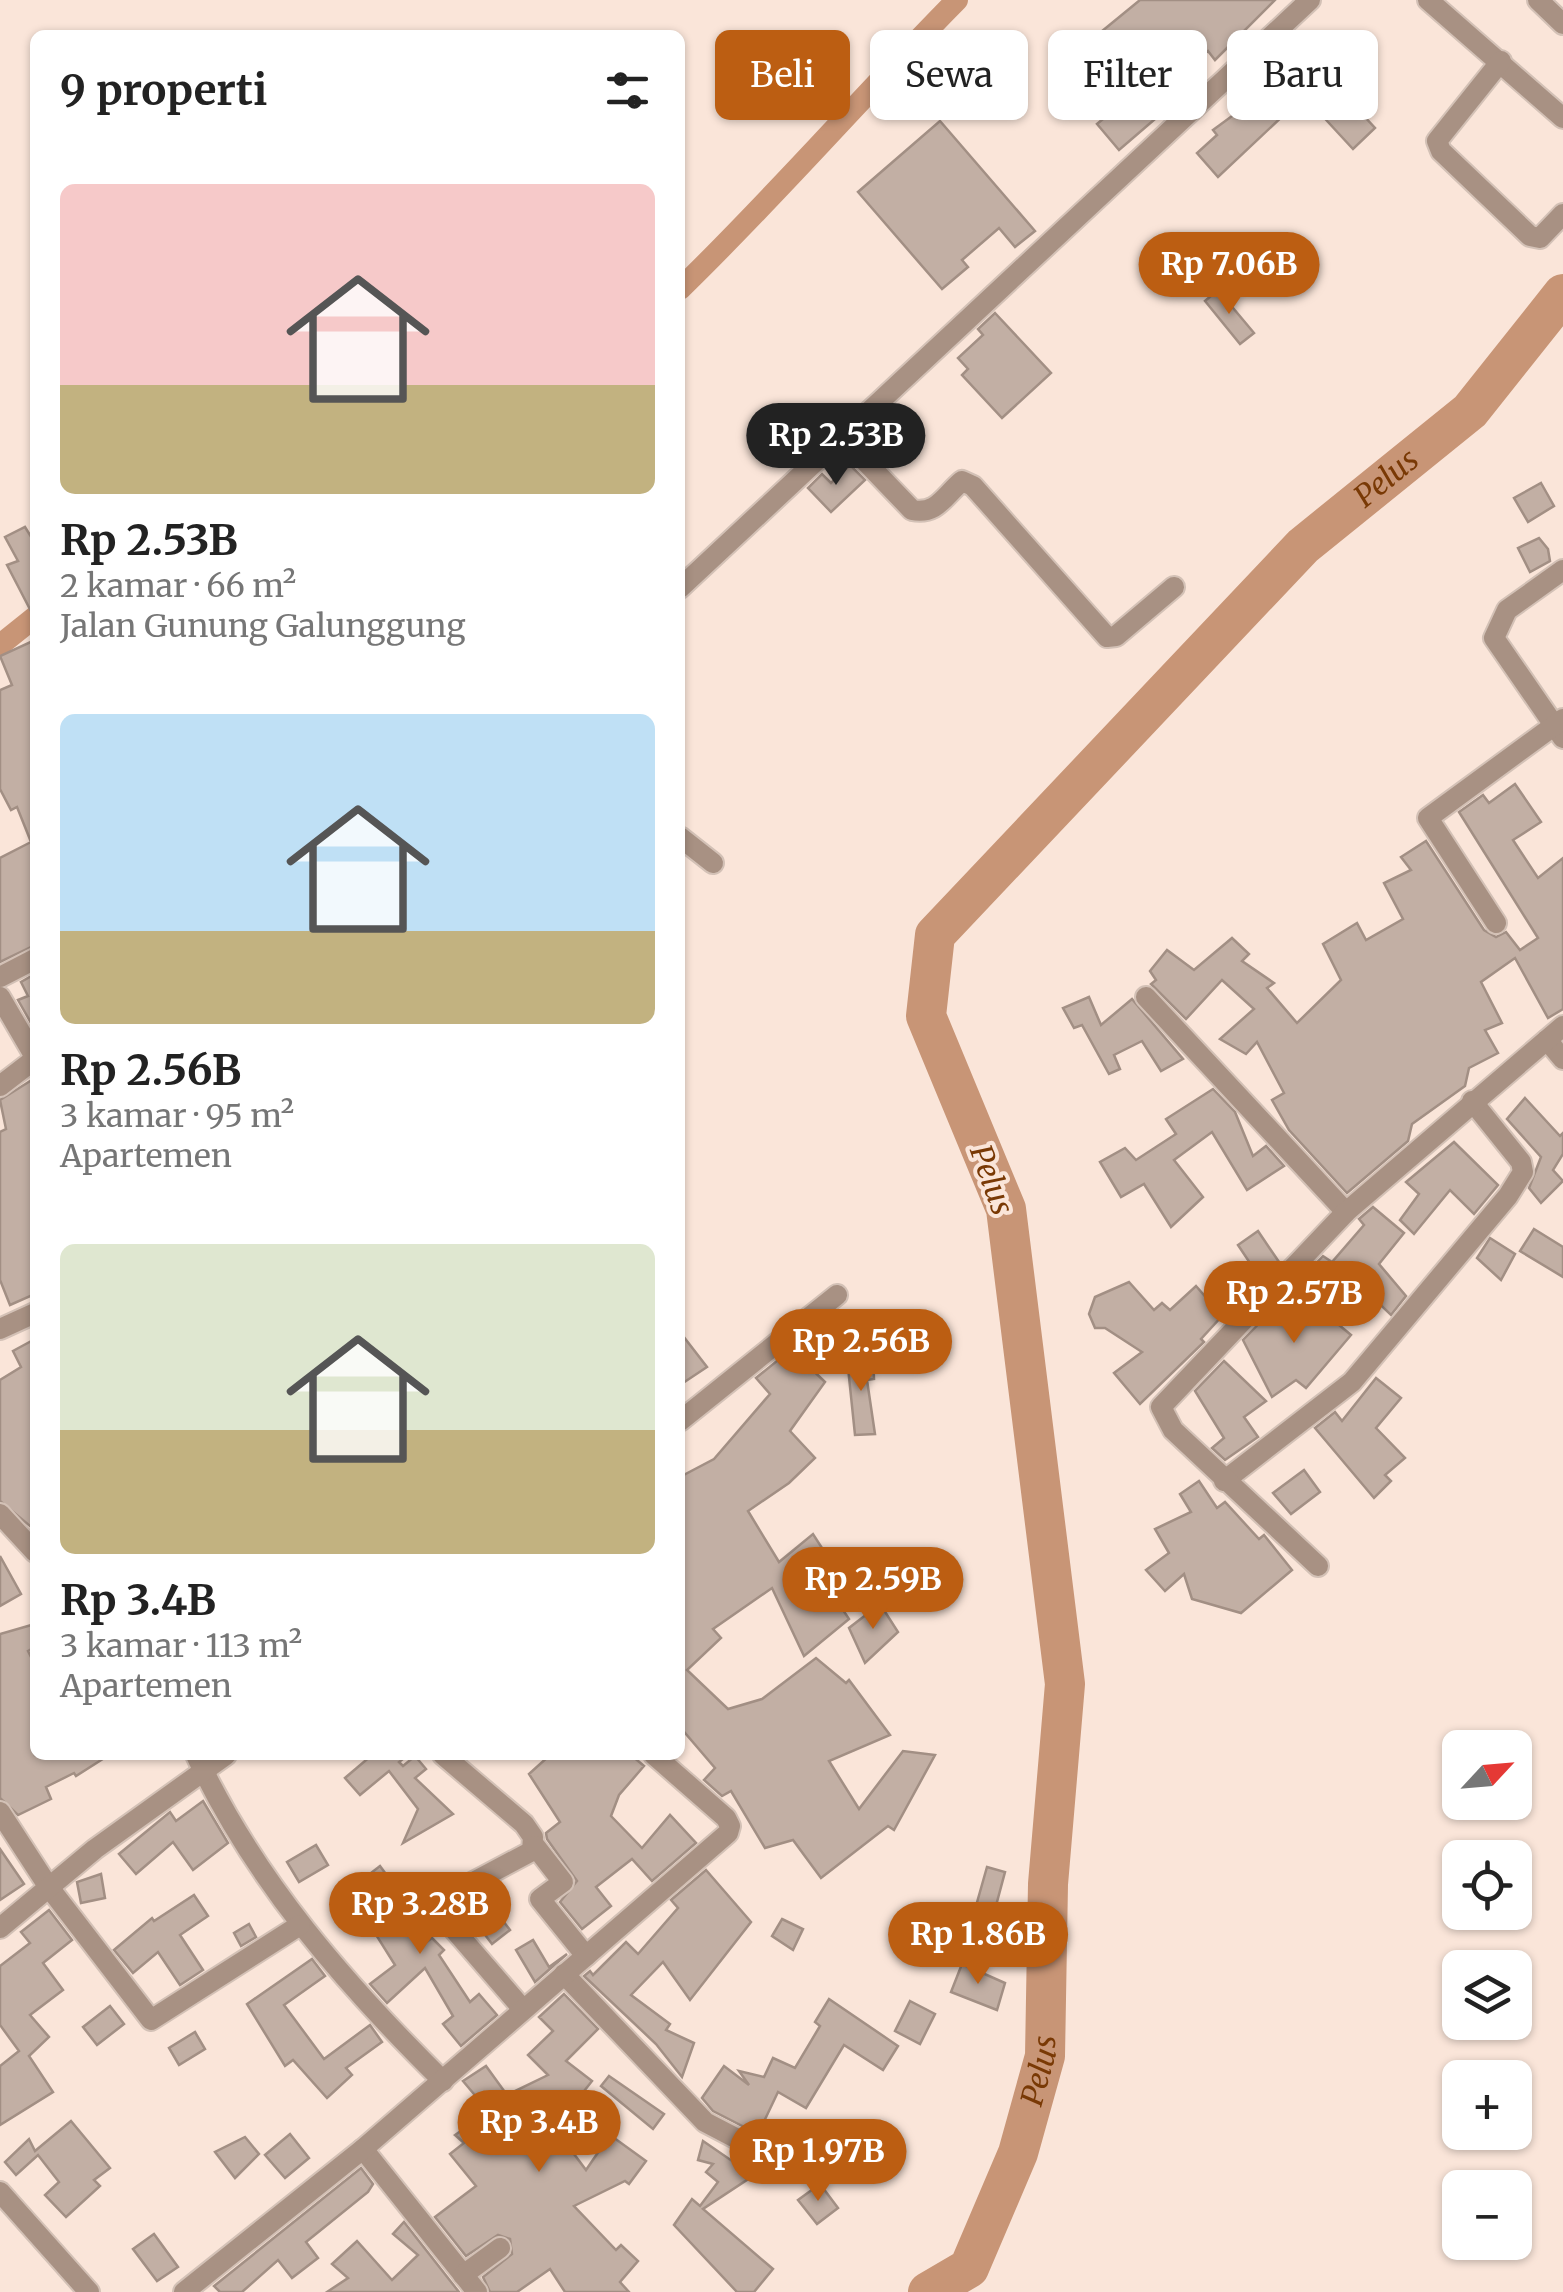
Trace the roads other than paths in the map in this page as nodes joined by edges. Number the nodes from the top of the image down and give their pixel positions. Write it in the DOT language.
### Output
graph roads {
  1 [pos="1310,0"];
  2 [pos="1428,0"];
  3 [pos="1538,0"];
  4 [pos="1563,24"];
  5 [pos="1501,62"];
  6 [pos="1563,118"];
  7 [pos="1563,214"];
  8 [pos="840,436"];
  9 [pos="1563,570"];
  10 [pos="685,583"];
  11 [pos="1174,587"];
  12 [pos="1560,728"];
  13 [pos="685,841"];
  14 [pos="713,863"];
  15 [pos="1496,924"];
  16 [pos="30,961"];
  17 [pos="0,977"];
  18 [pos="0,997"];
  19 [pos="1146,997"];
  20 [pos="1555,1033"];
  21 [pos="30,1049"];
  22 [pos="1563,1058"];
  23 [pos="30,1062"];
  24 [pos="0,1086"];
  25 [pos="1472,1102"];
  26 [pos="1346,1212"];
  27 [pos="837,1295"];
  28 [pos="30,1315"];
  29 [pos="0,1329"];
  30 [pos="685,1418"];
  31 [pos="1224,1481"];
  32 [pos="0,1514"];
  33 [pos="30,1547"];
  34 [pos="1318,1566"];
  35 [pos="450,1760"];
  36 [pos="659,1760"];
  37 [pos="200,1763"];
  38 [pos="0,1812"];
  39 [pos="536,1846"];
  40 [pos="48,1886"];
  41 [pos="300,1924"];
  42 [pos="0,1928"];
  43 [pos="586,1956"];
  44 [pos="564,1974"];
  45 [pos="521,2007"];
  46 [pos="442,2080"];
  47 [pos="363,2149"];
  48 [pos="789,2166"];
  49 [pos="0,2192"];
  50 [pos="500,2248"];
  51 [pos="463,2275"];
  52 [pos="89,2292"];
  53 [pos="184,2292"];
  54 [pos="477,2292"];
  1 -- 8 [label="street"];
  2 -- 5 [label="street"];
  3 -- 4 [label="street"];
  5 -- 6 [label="street"];
  5 -- 7 [label="street"];
  8 -- 10 [label="street"];
  8 -- 11 [label="street"];
  9 -- 12 [label="street"];
  12 -- 15 [label="street"];
  13 -- 14 [label="street"];
  16 -- 17 [label="street"];
  18 -- 21 [label="street"];
  19 -- 26 [label="street"];
  20 -- 22 [label="street"];
  20 -- 25 [label="street"];
  23 -- 24 [label="street"];
  25 -- 26 [label="street"];
  25 -- 31 [label="street"];
  26 -- 31 [label="street"];
  27 -- 30 [label="street"];
  28 -- 29 [label="street"];
  31 -- 34 [label="street"];
  32 -- 33 [label="street"];
  35 -- 39 [label="street"];
  36 -- 43 [label="street"];
  37 -- 40 [label="street"];
  37 -- 41 [label="street"];
  38 -- 40 [label="street"];
  39 -- 43 [label="street"];
  39 -- 45 [label="street"];
  40 -- 41 [label="street"];
  40 -- 42 [label="street"];
  41 -- 46 [label="street"];
  43 -- 44 [label="street"];
  44 -- 45 [label="street"];
  44 -- 48 [label="street"];
  45 -- 46 [label="street"];
  46 -- 47 [label="street"];
  47 -- 51 [label="street"];
  47 -- 53 [label="street"];
  49 -- 52 [label="street"];
  50 -- 51 [label="street"];
  51 -- 54 [label="street"];
}
